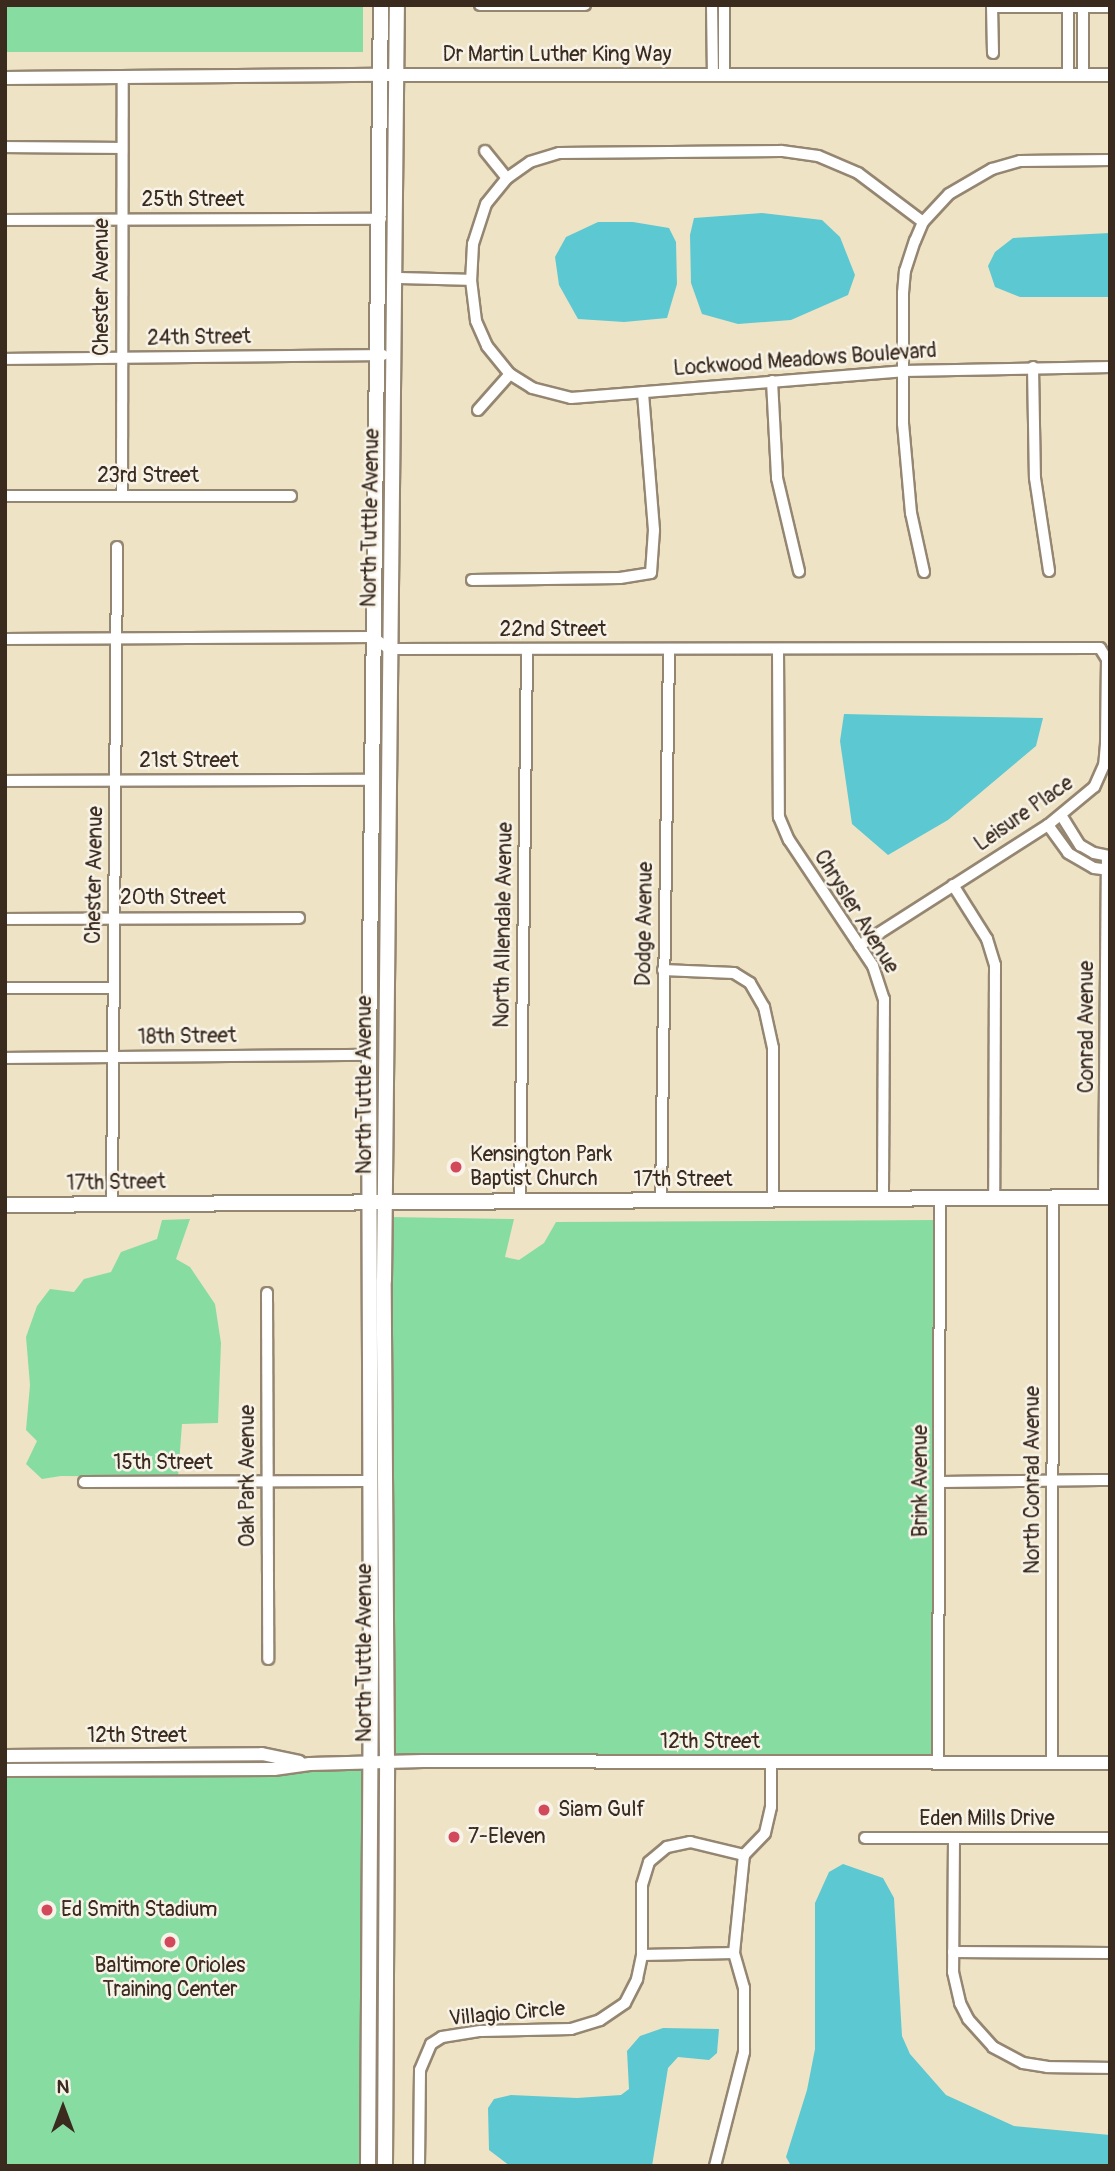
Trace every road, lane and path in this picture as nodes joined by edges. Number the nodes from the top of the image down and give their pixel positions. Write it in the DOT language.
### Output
graph roads {
  1 [pos="381,5"];
  2 [pos="397,5"];
  3 [pos="480,5"];
  4 [pos="541,5"];
  5 [pos="585,5"];
  6 [pos="712,5"];
  7 [pos="724,5"];
  8 [pos="992,6"];
  9 [pos="1068,7"];
  10 [pos="1083,7"];
  11 [pos="1110,7"];
  12 [pos="993,53"];
  13 [pos="719,74"];
  14 [pos="381,75"];
  15 [pos="398,75"];
  16 [pos="1068,75"];
  17 [pos="1083,75"];
  18 [pos="1110,75"];
  19 [pos="5,78"];
  20 [pos="123,78"];
  21 [pos="5,147"];
  22 [pos="122,148"];
  23 [pos="485,151"];
  24 [pos="1110,160"];
  25 [pos="508,178"];
  26 [pos="381,219"];
  27 [pos="5,220"];
  28 [pos="122,220"];
  29 [pos="923,222"];
  30 [pos="395,278"];
  31 [pos="471,280"];
  32 [pos="386,356"];
  33 [pos="122,358"];
  34 [pos="5,359"];
  35 [pos="1033,367"];
  36 [pos="1110,367"];
  37 [pos="903,371"];
  38 [pos="510,374"];
  39 [pos="772,381"];
  40 [pos="643,392"];
  41 [pos="478,410"];
  42 [pos="122,495"];
  43 [pos="5,496"];
  44 [pos="291,496"];
  45 [pos="117,547"];
  46 [pos="799,571"];
  47 [pos="1049,571"];
  48 [pos="924,572"];
  49 [pos="472,580"];
  50 [pos="373,637"];
  51 [pos="116,638"];
  52 [pos="5,639"];
  53 [pos="389,649"];
  54 [pos="527,649"];
  55 [pos="669,649"];
  56 [pos="778,649"];
  57 [pos="1104,652"];
  58 [pos="115,780"];
  59 [pos="373,780"];
  60 [pos="5,781"];
  61 [pos="1061,816"];
  62 [pos="1048,825"];
  63 [pos="1108,856"];
  64 [pos="1108,870"];
  65 [pos="953,885"];
  66 [pos="114,918"];
  67 [pos="299,918"];
  68 [pos="5,919"];
  69 [pos="859,946"];
  70 [pos="663,970"];
  71 [pos="5,988"];
  72 [pos="113,988"];
  73 [pos="369,1055"];
  74 [pos="113,1057"];
  75 [pos="5,1058"];
  76 [pos="1107,1197"];
  77 [pos="994,1198"];
  78 [pos="1053,1198"];
  79 [pos="940,1199"];
  80 [pos="773,1200"];
  81 [pos="883,1200"];
  82 [pos="369,1201"];
  83 [pos="385,1201"];
  84 [pos="661,1201"];
  85 [pos="520,1202"];
  86 [pos="112,1204"];
  87 [pos="5,1205"];
  88 [pos="267,1293"];
  89 [pos="1110,1480"];
  90 [pos="368,1481"];
  91 [pos="1052,1481"];
  92 [pos="85,1482"];
  93 [pos="267,1482"];
  94 [pos="940,1482"];
  95 [pos="268,1659"];
  96 [pos="5,1756"];
  97 [pos="771,1761"];
  98 [pos="370,1762"];
  99 [pos="387,1762"];
  100 [pos="939,1762"];
  101 [pos="1052,1763"];
  102 [pos="1110,1763"];
  103 [pos="310,1764"];
  104 [pos="5,1770"];
  105 [pos="954,1838"];
  106 [pos="1110,1838"];
  107 [pos="865,1839"];
  108 [pos="744,1855"];
  109 [pos="370,1910"];
  110 [pos="953,1952"];
  111 [pos="734,1953"];
  112 [pos="1110,1953"];
  113 [pos="642,1955"];
  114 [pos="386,1991"];
  115 [pos="1110,2068"];
  116 [pos="368,2166"];
  117 [pos="385,2166"];
  118 [pos="419,2166"];
  119 [pos="715,2166"];
  1 -- 14 [label="main road, North Tuttle Avenue"];
  2 -- 15 [label="main road, North Tuttle Avenue"];
  3 -- 4 [label="street"];
  4 -- 5 [label="street"];
  6 -- 13 [label="street"];
  7 -- 13 [label="street"];
  8 -- 9 [label="street"];
  8 -- 12 [label="street"];
  9 -- 10 [label="street"];
  9 -- 16 [label="street"];
  10 -- 11 [label="street"];
  10 -- 17 [label="street"];
  13 -- 15 [label="street, Dr Martin Luther King Way"];
  13 -- 16 [label="street, Dr Martin Luther King Way"];
  14 -- 15 [label="street, Dr Martin Luther King Way"];
  14 -- 20 [label="street, Dr Martin Luther King Way"];
  14 -- 26 [label="main road, North Tuttle Avenue"];
  15 -- 30 [label="main road, North Tuttle Avenue"];
  16 -- 17 [label="street, Dr Martin Luther King Way"];
  17 -- 18 [label="street, Dr Martin Luther King Way"];
  19 -- 20 [label="street, Dr Martin Luther King Way"];
  20 -- 22 [label="street, Chester Avenue"];
  21 -- 22 [label="street"];
  22 -- 28 [label="street, Chester Avenue"];
  23 -- 25 [label="street"];
  24 -- 29 [label="street"];
  25 -- 29 [label="street"];
  25 -- 31 [label="street"];
  26 -- 28 [label="street, 25th Street"];
  26 -- 32 [label="main road, North Tuttle Avenue"];
  27 -- 28 [label="street, 25th Street"];
  28 -- 33 [label="street, Chester Avenue"];
  29 -- 37 [label="street"];
  30 -- 31 [label="street"];
  30 -- 32 [label="main road, North Tuttle Avenue"];
  31 -- 38 [label="street"];
  32 -- 33 [label="street, 24th Street"];
  32 -- 50 [label="main road, North Tuttle Avenue"];
  32 -- 53 [label="main road, North Tuttle Avenue"];
  33 -- 34 [label="street, 24th Street"];
  33 -- 42 [label="street, Chester Avenue"];
  35 -- 36 [label="street, Lockwood Meadows Boulevard"];
  35 -- 37 [label="street, Lockwood Meadows Boulevard"];
  35 -- 47 [label="street"];
  37 -- 39 [label="street, Lockwood Meadows Boulevard"];
  37 -- 48 [label="street"];
  38 -- 40 [label="street, Lockwood Meadows Boulevard"];
  38 -- 41 [label="street"];
  39 -- 40 [label="street, Lockwood Meadows Boulevard"];
  39 -- 46 [label="street"];
  40 -- 49 [label="street"];
  42 -- 43 [label="street, 23rd Street"];
  42 -- 44 [label="street, 23rd Street"];
  45 -- 51 [label="street, Chester Avenue"];
  50 -- 51 [label="street"];
  50 -- 53 [label="street"];
  50 -- 59 [label="main road, North Tuttle Avenue"];
  51 -- 52 [label="street"];
  51 -- 58 [label="street, Chester Avenue"];
  53 -- 54 [label="street, 22nd Street"];
  53 -- 83 [label="main road, North Tuttle Avenue"];
  54 -- 55 [label="street, 22nd Street"];
  54 -- 85 [label="street, North Allendale Avenue"];
  55 -- 56 [label="street, 22nd Street"];
  55 -- 70 [label="street, Dodge Avenue"];
  56 -- 57 [label="street, 22nd Street"];
  56 -- 69 [label="street, Chrysler Avenue"];
  57 -- 61 [label="street, Leisure Place"];
  58 -- 59 [label="street, 21st Street"];
  58 -- 60 [label="street, 21st Street"];
  58 -- 66 [label="street, Chester Avenue"];
  59 -- 73 [label="main road, North Tuttle Avenue"];
  61 -- 62 [label="street, Leisure Place"];
  61 -- 63 [label="street"];
  62 -- 64 [label="street"];
  62 -- 65 [label="street, Leisure Place"];
  63 -- 64 [label="street, Conrad Avenue"];
  64 -- 76 [label="street, Conrad Avenue"];
  65 -- 69 [label="street, Leisure Place"];
  65 -- 77 [label="street"];
  66 -- 67 [label="street, 20th Street"];
  66 -- 68 [label="street, 20th Street"];
  66 -- 72 [label="street, Chester Avenue"];
  69 -- 81 [label="street, Chrysler Avenue"];
  70 -- 80 [label="street"];
  70 -- 84 [label="street, Dodge Avenue"];
  71 -- 72 [label="street"];
  72 -- 74 [label="street, Chester Avenue"];
  73 -- 74 [label="street, 18th Street"];
  73 -- 82 [label="main road, North Tuttle Avenue"];
  74 -- 75 [label="street, 18th Street"];
  74 -- 86 [label="street, Chester Avenue"];
  76 -- 78 [label="main road, 17th Street"];
  77 -- 78 [label="main road, 17th Street"];
  77 -- 79 [label="main road, 17th Street"];
  78 -- 91 [label="street, North Conrad Avenue"];
  79 -- 81 [label="main road, 17th Street"];
  79 -- 94 [label="street, Brink Avenue"];
  80 -- 81 [label="main road, 17th Street"];
  80 -- 84 [label="main road, 17th Street"];
  82 -- 83 [label="main road, 17th Street"];
  82 -- 86 [label="main road, 17th Street"];
  82 -- 90 [label="main road, North Tuttle Avenue"];
  83 -- 85 [label="main road, 17th Street"];
  83 -- 99 [label="main road, North Tuttle Avenue"];
  84 -- 85 [label="main road, 17th Street"];
  86 -- 87 [label="main road, 17th Street"];
  88 -- 93 [label="street, Oak Park Avenue"];
  89 -- 91 [label="street"];
  90 -- 93 [label="street, 15th Street"];
  90 -- 98 [label="main road, North Tuttle Avenue"];
  91 -- 94 [label="street"];
  91 -- 101 [label="street, North Conrad Avenue"];
  92 -- 93 [label="street, 15th Street"];
  93 -- 95 [label="street, Oak Park Avenue"];
  94 -- 100 [label="street, Brink Avenue"];
  96 -- 103 [label="street, 12th Street"];
  97 -- 99 [label="street, 12th Street"];
  97 -- 100 [label="street, 12th Street"];
  97 -- 108 [label="street"];
  98 -- 99 [label="street, 12th Street"];
  98 -- 103 [label="street, 12th Street"];
  98 -- 109 [label="main road, North Tuttle Avenue"];
  99 -- 114 [label="main road, North Tuttle Avenue"];
  100 -- 101 [label="street, 12th Street"];
  101 -- 102 [label="street, 12th Street"];
  103 -- 104 [label="street, 12th Street"];
  105 -- 106 [label="street, Eden Mills Drive"];
  105 -- 107 [label="street, Eden Mills Drive"];
  105 -- 110 [label="street"];
  108 -- 111 [label="street"];
  108 -- 113 [label="street, Villagio Circle"];
  109 -- 114 [label="main road"];
  109 -- 116 [label="main road, North Tuttle Avenue"];
  110 -- 112 [label="street"];
  110 -- 115 [label="street"];
  111 -- 113 [label="street"];
  111 -- 119 [label="street"];
  113 -- 118 [label="street, Villagio Circle"];
  114 -- 117 [label="main road, North Tuttle Avenue"];
}
